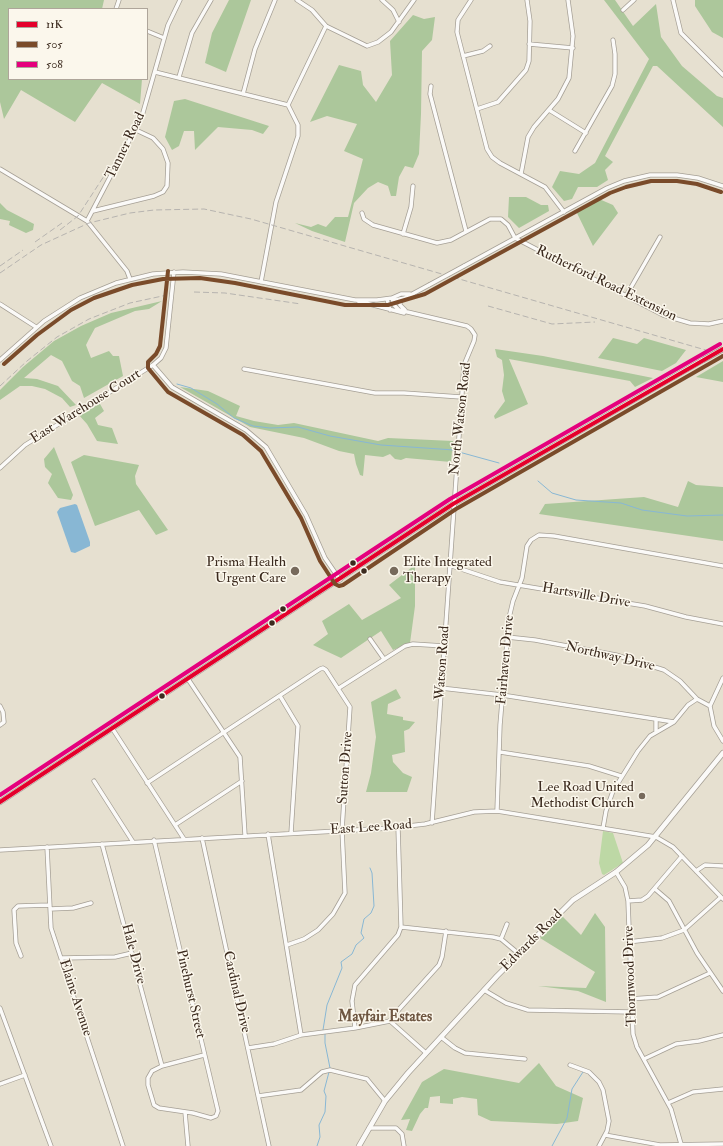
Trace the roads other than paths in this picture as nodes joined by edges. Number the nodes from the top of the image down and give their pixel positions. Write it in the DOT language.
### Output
graph roads {
  1 [pos="180,0"];
  2 [pos="211,0"];
  3 [pos="275,0"];
  4 [pos="297,0"];
  5 [pos="382,0"];
  6 [pos="414,0"];
  7 [pos="471,0"];
  8 [pos="527,0"];
  9 [pos="568,0"];
  10 [pos="634,0"];
  11 [pos="673,0"];
  12 [pos="623,10"];
  13 [pos="399,22"];
  14 [pos="326,26"];
  15 [pos="148,31"];
  16 [pos="164,38"];
  17 [pos="613,40"];
  18 [pos="529,44"];
  19 [pos="490,46"];
  20 [pos="573,48"];
  21 [pos="463,56"];
  22 [pos="155,72"];
  23 [pos="723,75"];
  24 [pos="179,77"];
  25 [pos="431,86"];
  26 [pos="243,94"];
  27 [pos="288,105"];
  28 [pos="477,110"];
  29 [pos="549,110"];
  30 [pos="136,130"];
  31 [pos="586,133"];
  32 [pos="576,151"];
  33 [pos="0,169"];
  34 [pos="521,174"];
  35 [pos="413,186"];
  36 [pos="723,186"];
  37 [pos="93,211"];
  38 [pos="564,212"];
  39 [pos="362,213"];
  40 [pos="87,221"];
  41 [pos="466,231"];
  42 [pos="403,234"];
  43 [pos="660,237"];
  44 [pos="515,238"];
  45 [pos="174,272"];
  46 [pos="130,279"];
  47 [pos="261,282"];
  48 [pos="410,294"];
  49 [pos="626,296"];
  50 [pos="392,298"];
  51 [pos="388,299"];
  52 [pos="400,299"];
  53 [pos="355,300"];
  54 [pos="0,304"];
  55 [pos="390,310"];
  56 [pos="409,313"];
  57 [pos="723,321"];
  58 [pos="36,327"];
  59 [pos="723,349"];
  60 [pos="0,360"];
  61 [pos="153,365"];
  62 [pos="244,369"];
  63 [pos="461,398"];
  64 [pos="0,468"];
  65 [pos="453,504"];
  66 [pos="449,565"];
  67 [pos="723,566"];
  68 [pos="340,580"];
  69 [pos="520,585"];
  70 [pos="723,624"];
  71 [pos="507,637"];
  72 [pos="370,640"];
  73 [pos="444,646"];
  74 [pos="384,659"];
  75 [pos="723,678"];
  76 [pos="188,679"];
  77 [pos="339,688"];
  78 [pos="441,688"];
  79 [pos="502,695"];
  80 [pos="280,696"];
  81 [pos="697,699"];
  82 [pos="0,706"];
  83 [pos="710,706"];
  84 [pos="656,719"];
  85 [pos="674,722"];
  86 [pos="0,725"];
  87 [pos="112,728"];
  88 [pos="224,732"];
  89 [pos="656,732"];
  90 [pos="723,741"];
  91 [pos="500,752"];
  92 [pos="723,753"];
  93 [pos="621,776"];
  94 [pos="94,781"];
  95 [pos="242,781"];
  96 [pos="147,783"];
  97 [pos="0,802"];
  98 [pos="497,811"];
  99 [pos="432,823"];
  100 [pos="175,825"];
  101 [pos="398,827"];
  102 [pos="603,828"];
  103 [pos="342,830"];
  104 [pos="291,833"];
  105 [pos="268,834"];
  106 [pos="245,836"];
  107 [pos="656,837"];
  108 [pos="202,838"];
  109 [pos="184,839"];
  110 [pos="154,840"];
  111 [pos="133,842"];
  112 [pos="102,844"];
  113 [pos="46,847"];
  114 [pos="0,850"];
  115 [pos="682,856"];
  116 [pos="723,866"];
  117 [pos="696,871"];
  118 [pos="616,872"];
  119 [pos="654,889"];
  120 [pos="722,898"];
  121 [pos="628,900"];
  122 [pos="92,903"];
  123 [pos="50,907"];
  124 [pos="506,924"];
  125 [pos="402,926"];
  126 [pos="684,930"];
  127 [pos="446,931"];
  128 [pos="501,939"];
  129 [pos="628,942"];
  130 [pos="287,945"];
  131 [pos="132,953"];
  132 [pos="519,954"];
  133 [pos="21,956"];
  134 [pos="62,958"];
  135 [pos="710,973"];
  136 [pos="484,990"];
  137 [pos="723,991"];
  138 [pos="630,999"];
  139 [pos="0,1009"];
  140 [pos="631,1012"];
  141 [pos="390,1021"];
  142 [pos="355,1028"];
  143 [pos="301,1035"];
  144 [pos="723,1035"];
  145 [pos="441,1037"];
  146 [pos="248,1048"];
  147 [pos="426,1053"];
  148 [pos="204,1055"];
  149 [pos="525,1058"];
  150 [pos="644,1059"];
  151 [pos="570,1065"];
  152 [pos="162,1066"];
  153 [pos="25,1075"];
  154 [pos="0,1084"];
  155 [pos="723,1089"];
  156 [pos="258,1096"];
  157 [pos="385,1101"];
  158 [pos="668,1103"];
  159 [pos="185,1112"];
  160 [pos="369,1128"];
  161 [pos="605,1135"];
  162 [pos="681,1144"];
  163 [pos="723,1144"];
  164 [pos="51,1146"];
  165 [pos="123,1146"];
  166 [pos="188,1146"];
  167 [pos="270,1146"];
  168 [pos="359,1146"];
  169 [pos="404,1146"];
  170 [pos="599,1146"];
  1 -- 16 [label="street, Tanner Road"];
  2 -- 24 [label="street"];
  3 -- 26 [label="street"];
  4 -- 14 [label="street"];
  5 -- 13 [label="street"];
  6 -- 13 [label="street"];
  7 -- 21 [label="street"];
  8 -- 18 [label="street"];
  9 -- 20 [label="street"];
  10 -- 12 [label="street"];
  11 -- 23 [label="street"];
  13 -- 14 [label="street"];
  14 -- 27 [label="street"];
  15 -- 16 [label="street"];
  16 -- 22 [label="street, Tanner Road"];
  17 -- 31 [label="street"];
  18 -- 20 [label="street"];
  18 -- 28 [label="street"];
  19 -- 21 [label="street"];
  20 -- 29 [label="street"];
  21 -- 28 [label="street"];
  22 -- 24 [label="street"];
  22 -- 30 [label="street, Tanner Road"];
  24 -- 26 [label="street"];
  25 -- 41 [label="street"];
  26 -- 27 [label="street"];
  27 -- 47 [label="street"];
  28 -- 34 [label="street"];
  29 -- 31 [label="street"];
  29 -- 34 [label="street"];
  30 -- 37 [label="street, Tanner Road"];
  30 -- 37 [label="street"];
  31 -- 32 [label="street"];
  33 -- 40 [label="street"];
  34 -- 38 [label="street"];
  35 -- 42 [label="street"];
  36 -- 38 [label="street"];
  37 -- 40 [label="street, Tanner Road"];
  38 -- 44 [label="street"];
  39 -- 42 [label="street"];
  40 -- 46 [label="street"];
  41 -- 42 [label="street"];
  41 -- 44 [label="street"];
  43 -- 49 [label="street"];
  44 -- 48 [label="street, bridge"];
  44 -- 49 [label="street, Rutherford Road Extension"];
  45 -- 46 [label="street"];
  45 -- 47 [label="street"];
  45 -- 61 [label="street, East Warehouse Court"];
  46 -- 58 [label="street"];
  47 -- 53 [label="street"];
  48 -- 50 [label="street"];
  48 -- 52 [label="street"];
  49 -- 57 [label="street, Rutherford Road Extension"];
  50 -- 51 [label="street"];
  50 -- 52 [label="street"];
  50 -- 56 [label="street, North Watson Road"];
  51 -- 53 [label="street"];
  51 -- 55 [label="street"];
  52 -- 56 [label="street"];
  53 -- 55 [label="street, North Watson Road"];
  54 -- 58 [label="street"];
  55 -- 56 [label="street, North Watson Road"];
  56 -- 63 [label="street, North Watson Road"];
  58 -- 60 [label="street"];
  59 -- 65 [label="main road, bridge"];
  61 -- 64 [label="street, East Warehouse Court"];
  61 -- 68 [label="street"];
  62 -- 63 [label="street"];
  63 -- 65 [label="street, North Watson Road"];
  65 -- 66 [label="street, Watson Road"];
  65 -- 68 [label="main road"];
  66 -- 69 [label="street, Hartsville Drive"];
  66 -- 73 [label="street, Watson Road"];
  67 -- 69 [label="street, Fairhaven Drive"];
  68 -- 76 [label="main road"];
  69 -- 70 [label="street, Hartsville Drive"];
  69 -- 71 [label="street, Fairhaven Drive"];
  71 -- 79 [label="street, Fairhaven Drive"];
  71 -- 81 [label="street, Northway Drive"];
  72 -- 74 [label="street"];
  73 -- 74 [label="street"];
  73 -- 78 [label="street, Watson Road"];
  74 -- 77 [label="street"];
  75 -- 83 [label="street"];
  76 -- 87 [label="main road"];
  76 -- 88 [label="street"];
  77 -- 80 [label="street, Sutton Drive"];
  77 -- 103 [label="street, Sutton Drive"];
  78 -- 79 [label="street"];
  78 -- 99 [label="street, Watson Road"];
  79 -- 84 [label="street"];
  79 -- 91 [label="street, Fairhaven Drive"];
  80 -- 88 [label="street"];
  80 -- 104 [label="street"];
  81 -- 83 [label="street, Northway Drive"];
  81 -- 85 [label="street"];
  82 -- 86 [label="street"];
  83 -- 90 [label="street"];
  84 -- 85 [label="street"];
  84 -- 89 [label="street"];
  85 -- 89 [label="street"];
  87 -- 96 [label="street"];
  87 -- 97 [label="main road"];
  88 -- 95 [label="street"];
  88 -- 96 [label="street"];
  89 -- 93 [label="street"];
  91 -- 93 [label="street"];
  91 -- 98 [label="street, Fairhaven Drive"];
  92 -- 107 [label="main road, Edwards Road"];
  93 -- 102 [label="street"];
  94 -- 111 [label="street"];
  95 -- 100 [label="street"];
  95 -- 106 [label="street"];
  96 -- 100 [label="street"];
  98 -- 99 [label="street, East Lee Road"];
  98 -- 102 [label="street, East Lee Road"];
  99 -- 101 [label="street, East Lee Road"];
  100 -- 109 [label="street"];
  101 -- 103 [label="street, East Lee Road"];
  101 -- 125 [label="street"];
  102 -- 107 [label="street, East Lee Road"];
  103 -- 104 [label="street, East Lee Road"];
  103 -- 130 [label="street, Sutton Drive"];
  104 -- 105 [label="street, East Lee Road"];
  105 -- 106 [label="street, East Lee Road"];
  105 -- 130 [label="street"];
  106 -- 108 [label="street, East Lee Road"];
  107 -- 115 [label="street, East Lee Road"];
  107 -- 118 [label="main road, Edwards Road"];
  108 -- 109 [label="street, East Lee Road"];
  108 -- 146 [label="street, Cardinal Drive"];
  109 -- 110 [label="street, East Lee Road"];
  110 -- 111 [label="street, East Lee Road"];
  110 -- 148 [label="street, Pinehurst Street"];
  111 -- 112 [label="street, East Lee Road"];
  112 -- 113 [label="street, East Lee Road"];
  112 -- 131 [label="street, Hale Drive"];
  113 -- 114 [label="street, East Lee Road"];
  113 -- 123 [label="street, Elaine Avenue"];
  115 -- 117 [label="street, East Lee Road"];
  115 -- 119 [label="street"];
  116 -- 117 [label="street"];
  117 -- 120 [label="street, East Lee Road"];
  118 -- 121 [label="street, Thornwood Drive"];
  118 -- 132 [label="main road, Edwards Road"];
  119 -- 121 [label="street"];
  119 -- 126 [label="street"];
  120 -- 126 [label="street"];
  121 -- 129 [label="street, Thornwood Drive"];
  122 -- 123 [label="street"];
  123 -- 133 [label="street"];
  123 -- 134 [label="street, Elaine Avenue"];
  124 -- 128 [label="street"];
  125 -- 127 [label="street"];
  125 -- 142 [label="street"];
  126 -- 129 [label="street"];
  126 -- 135 [label="street"];
  127 -- 128 [label="street"];
  127 -- 141 [label="street"];
  128 -- 132 [label="street"];
  129 -- 138 [label="street, Thornwood Drive"];
  130 -- 143 [label="street"];
  131 -- 134 [label="street"];
  131 -- 152 [label="street, Hale Drive"];
  132 -- 136 [label="main road, Edwards Road"];
  134 -- 165 [label="street, Elaine Avenue"];
  135 -- 137 [label="street"];
  135 -- 138 [label="street"];
  136 -- 140 [label="street"];
  136 -- 145 [label="main road, Edwards Road"];
  138 -- 140 [label="street, Thornwood Drive"];
  139 -- 153 [label="street"];
  140 -- 150 [label="street, Thornwood Drive"];
  141 -- 142 [label="street"];
  141 -- 147 [label="street"];
  142 -- 143 [label="street"];
  143 -- 146 [label="street"];
  144 -- 150 [label="street"];
  145 -- 147 [label="main road, Edwards Road"];
  145 -- 149 [label="street"];
  146 -- 156 [label="street, Cardinal Drive"];
  147 -- 157 [label="main road, Edwards Road"];
  148 -- 152 [label="street"];
  148 -- 159 [label="street, Pinehurst Street"];
  150 -- 158 [label="street, Thornwood Drive"];
  151 -- 161 [label="street"];
  152 -- 159 [label="street"];
  153 -- 154 [label="street"];
  153 -- 164 [label="street"];
  155 -- 158 [label="street"];
  156 -- 157 [label="street"];
  156 -- 167 [label="street, Cardinal Drive"];
  157 -- 160 [label="main road, Edwards Road"];
  158 -- 162 [label="street, Thornwood Drive"];
  159 -- 166 [label="street"];
  160 -- 168 [label="main road, Edwards Road"];
  160 -- 169 [label="street"];
  161 -- 162 [label="street"];
  161 -- 170 [label="street"];
  162 -- 163 [label="street"];
}
